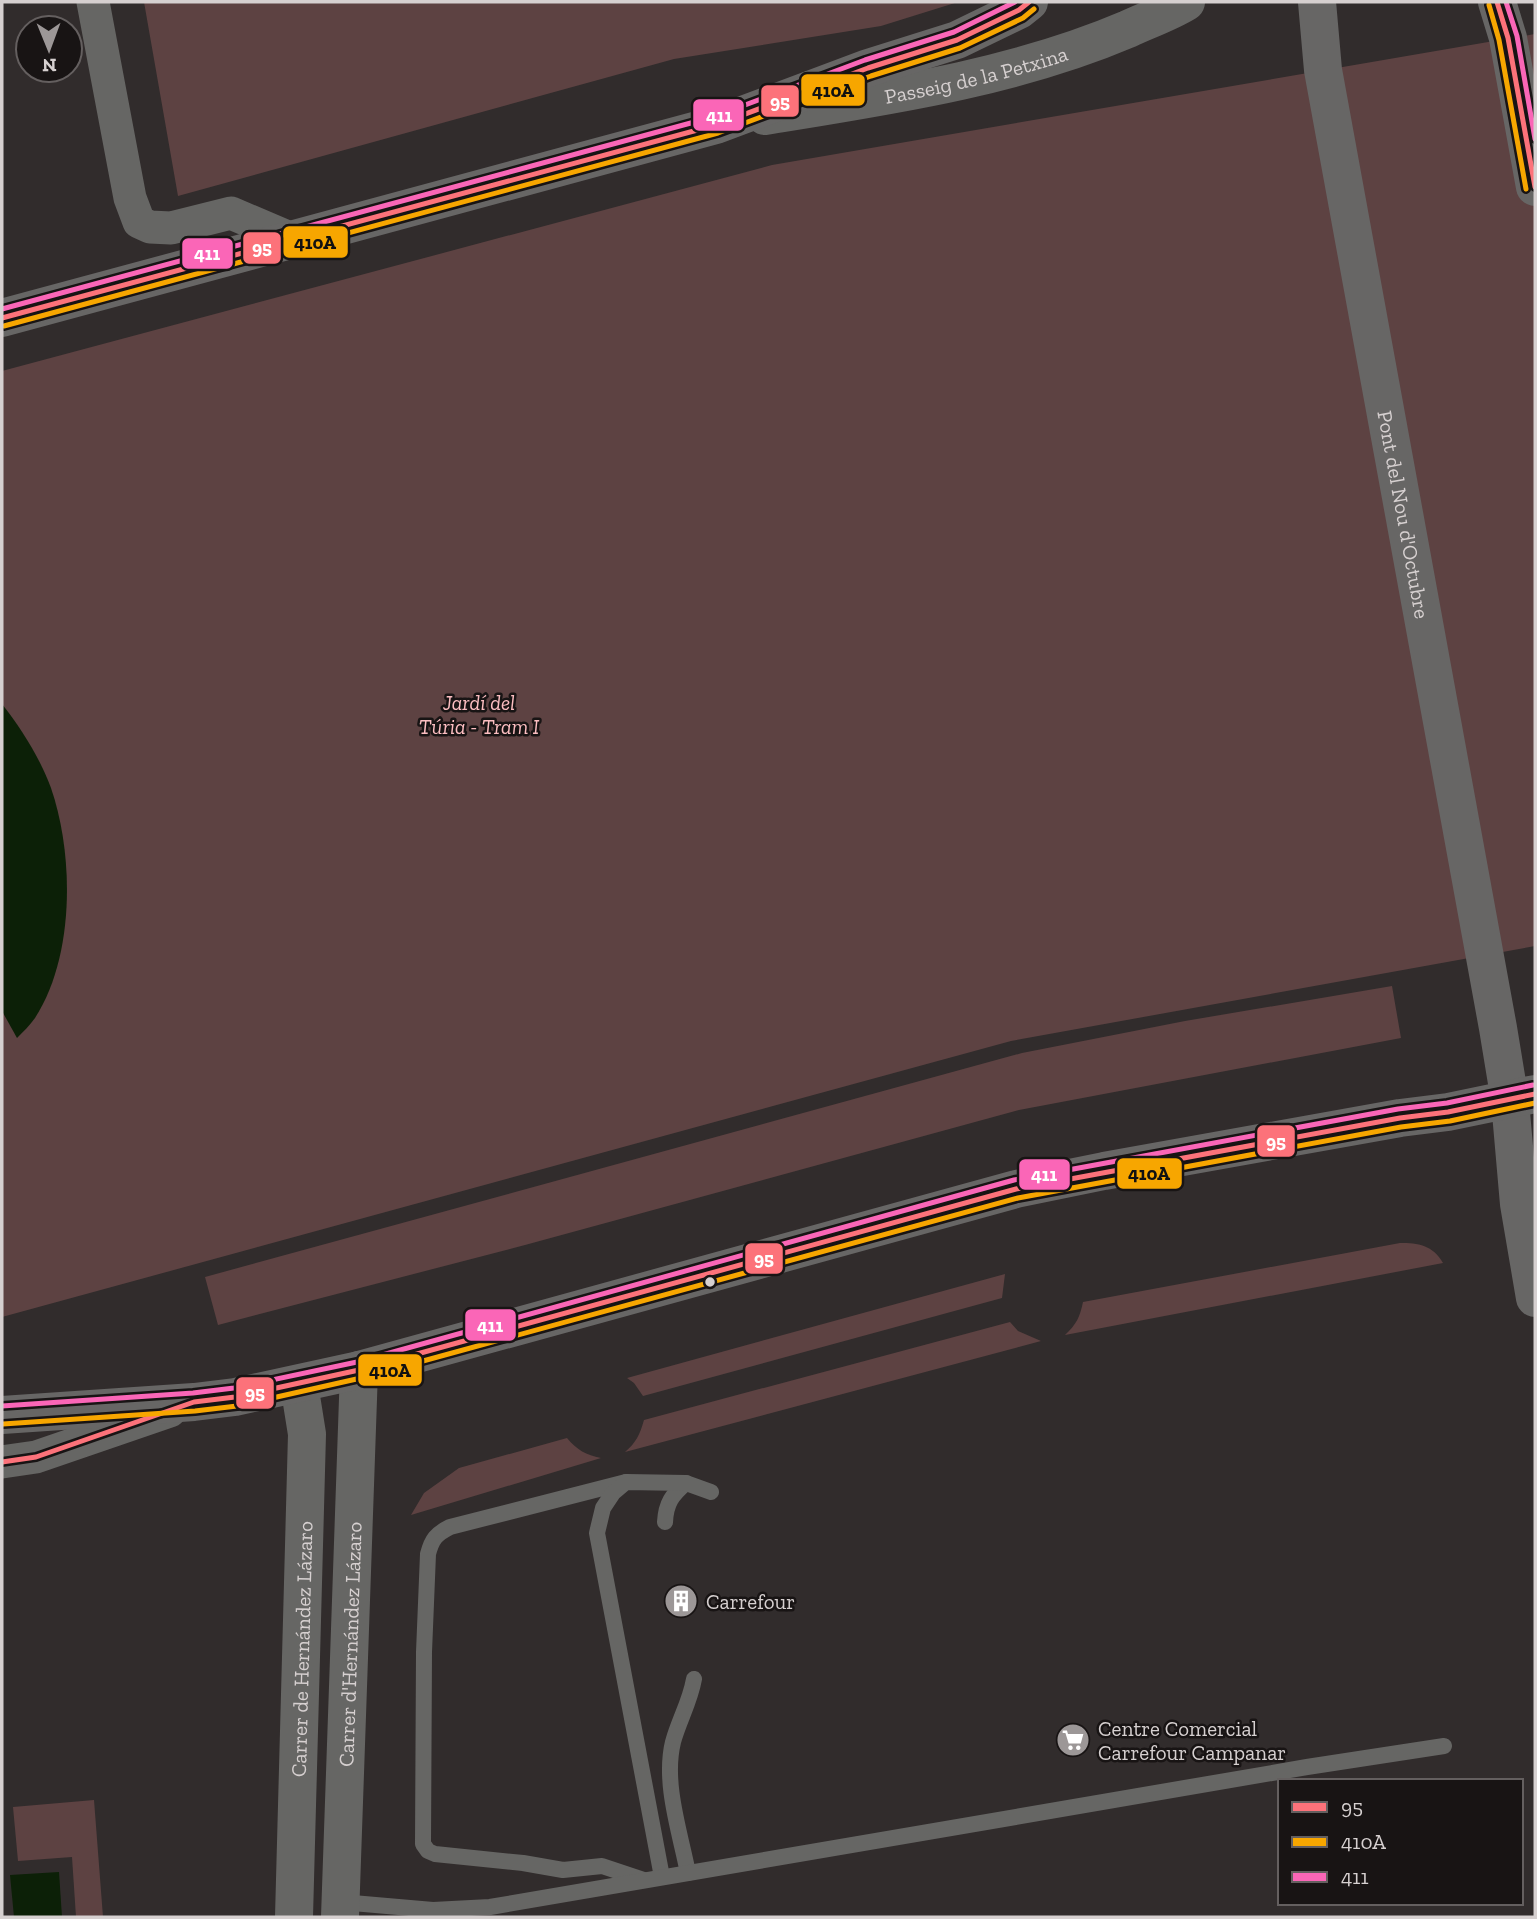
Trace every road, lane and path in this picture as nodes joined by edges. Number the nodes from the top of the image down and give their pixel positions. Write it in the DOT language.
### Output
graph roads {
  1 [pos="93,2"];
  2 [pos="1029,2"];
  3 [pos="1186,2"];
  4 [pos="1317,2"];
  5 [pos="1497,2"];
  6 [pos="716,125"];
  7 [pos="1535,187"];
  8 [pos="292,239"];
  9 [pos="2,318"];
  10 [pos="1523,1097"];
  11 [pos="1530,1234"];
  12 [pos="1535,1298"];
  13 [pos="359,1370"];
  14 [pos="299,1384"];
  15 [pos="194,1402"];
  16 [pos="2,1415"];
  17 [pos="2,1462"];
  18 [pos="626,1482"];
  19 [pos="686,1483"];
  20 [pos="711,1492"];
  21 [pos="665,1522"];
  22 [pos="694,1679"];
  23 [pos="1444,1746"];
  24 [pos="688,1873"];
  25 [pos="654,1879"];
  26 [pos="340,1910"];
  27 [pos="294,1917"];
  1 -- 8 [label="street"];
  2 -- 6 [label="main road, Passeig de la Petxina"];
  3 -- 6 [label="street, Passeig de la Petxina"];
  4 -- 10 [label="main road, Pont del Nou d'Octubre"];
  5 -- 7 [label="main road"];
  6 -- 8 [label="main road, Passeig de la Petxina"];
  8 -- 9 [label="main road, Passeig de la Petxina"];
  10 -- 11 [label="main road, Pont del Nou d'Octubre"];
  10 -- 13 [label="main road"];
  11 -- 12 [label="main road, Pont del Nou d'Octubre"];
  13 -- 14 [label="main road"];
  13 -- 26 [label="street, Carrer d'Hernández Lázaro"];
  14 -- 15 [label="main road"];
  14 -- 27 [label="street, Carrer de Hernández Lázaro"];
  15 -- 16 [label="main road"];
  15 -- 17 [label="street"];
  18 -- 19 [label="lane"];
  18 -- 25 [label="lane"];
  18 -- 25 [label="lane"];
  19 -- 20 [label="lane"];
  19 -- 21 [label="lane"];
  22 -- 24 [label="lane"];
  23 -- 24 [label="lane"];
  24 -- 25 [label="lane"];
  25 -- 26 [label="lane"];
}
